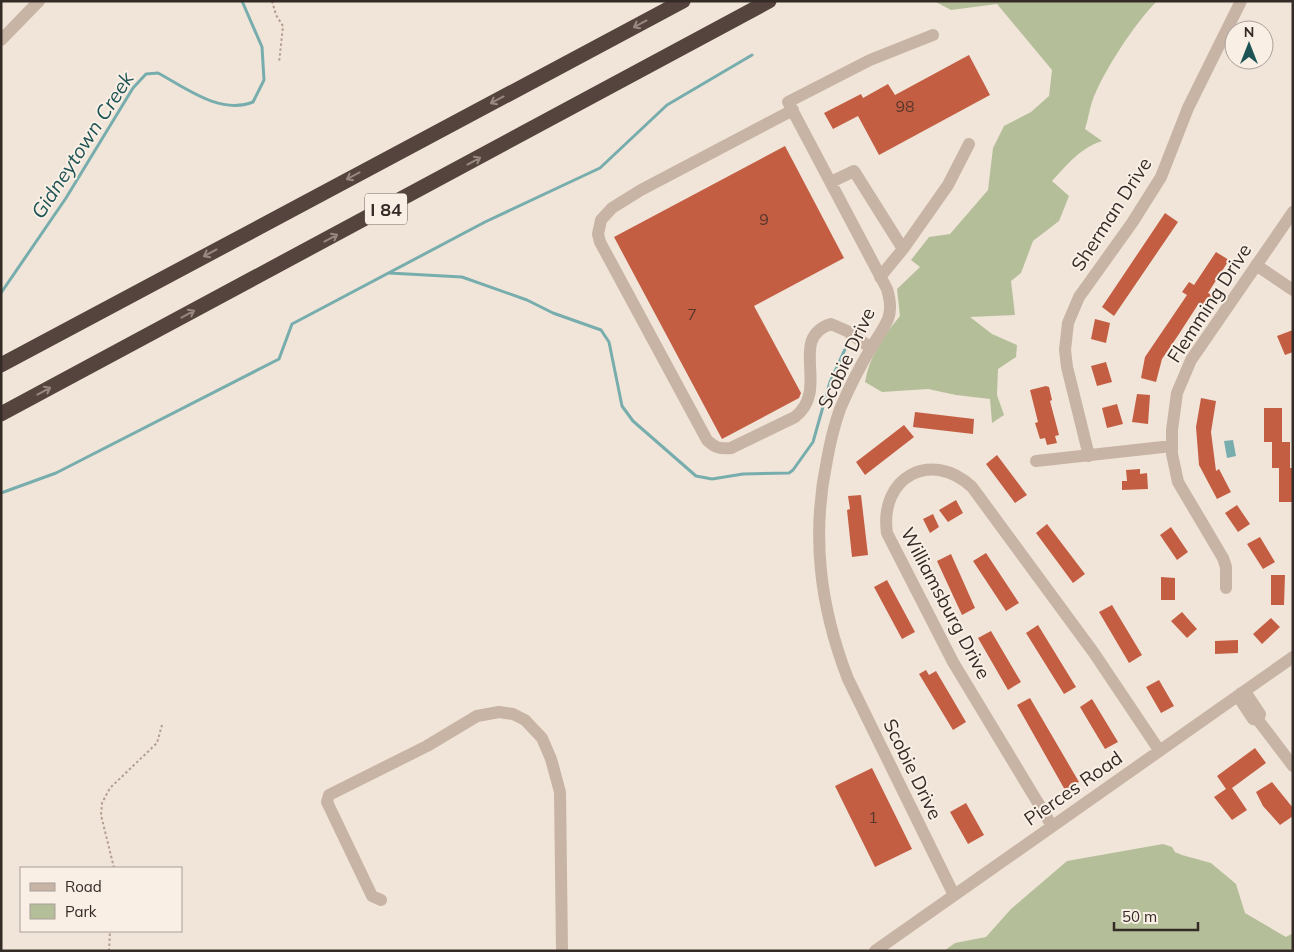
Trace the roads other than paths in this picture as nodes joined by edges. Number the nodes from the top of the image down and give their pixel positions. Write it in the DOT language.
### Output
graph roads {
  1 [pos="39,1"];
  2 [pos="684,1"];
  3 [pos="770,1"];
  4 [pos="1242,1"];
  5 [pos="933,35"];
  6 [pos="1,40"];
  7 [pos="790,106"];
  8 [pos="969,144"];
  9 [pos="830,182"];
  10 [pos="1293,212"];
  11 [pos="903,249"];
  12 [pos="1256,265"];
  13 [pos="880,277"];
  14 [pos="1293,290"];
  15 [pos="871,348"];
  16 [pos="1,365"];
  17 [pos="1,414"];
  18 [pos="1172,446"];
  19 [pos="1089,456"];
  20 [pos="1036,461"];
  21 [pos="1226,588"];
  22 [pos="1293,657"];
  23 [pos="1242,694"];
  24 [pos="1159,750"];
  25 [pos="1293,766"];
  26 [pos="1052,826"];
  27 [pos="954,895"];
  28 [pos="381,900"];
  29 [pos="562,951"];
  30 [pos="875,951"];
  1 -- 6 [label="street"];
  2 -- 16 [label="highway, I 84, one-way"];
  17 -- 3 [label="highway, I 84, one-way"];
  4 -- 19 [label="street, Sherman Drive"];
  5 -- 7 [label="street"];
  7 -- 9 [label="street, Scobie Drive"];
  7 -- 15 [label="street"];
  8 -- 11 [label="street"];
  9 -- 11 [label="street"];
  9 -- 13 [label="street, Scobie Drive"];
  10 -- 12 [label="street, Flemming Drive"];
  11 -- 13 [label="street"];
  12 -- 14 [label="street"];
  12 -- 18 [label="street, Flemming Drive"];
  13 -- 15 [label="street, Scobie Drive"];
  15 -- 27 [label="street, Scobie Drive"];
  18 -- 19 [label="street"];
  18 -- 21 [label="street, Flemming Drive"];
  19 -- 20 [label="street"];
  22 -- 23 [label="street, Pierces Road"];
  23 -- 24 [label="street, Pierces Road"];
  23 -- 25 [label="street"];
  24 -- 26 [label="street, Pierces Road"];
  24 -- 26 [label="street, Williamsburg Drive"];
  26 -- 27 [label="street, Pierces Road"];
  27 -- 30 [label="street, Pierces Road"];
  28 -- 29 [label="street"];
}
